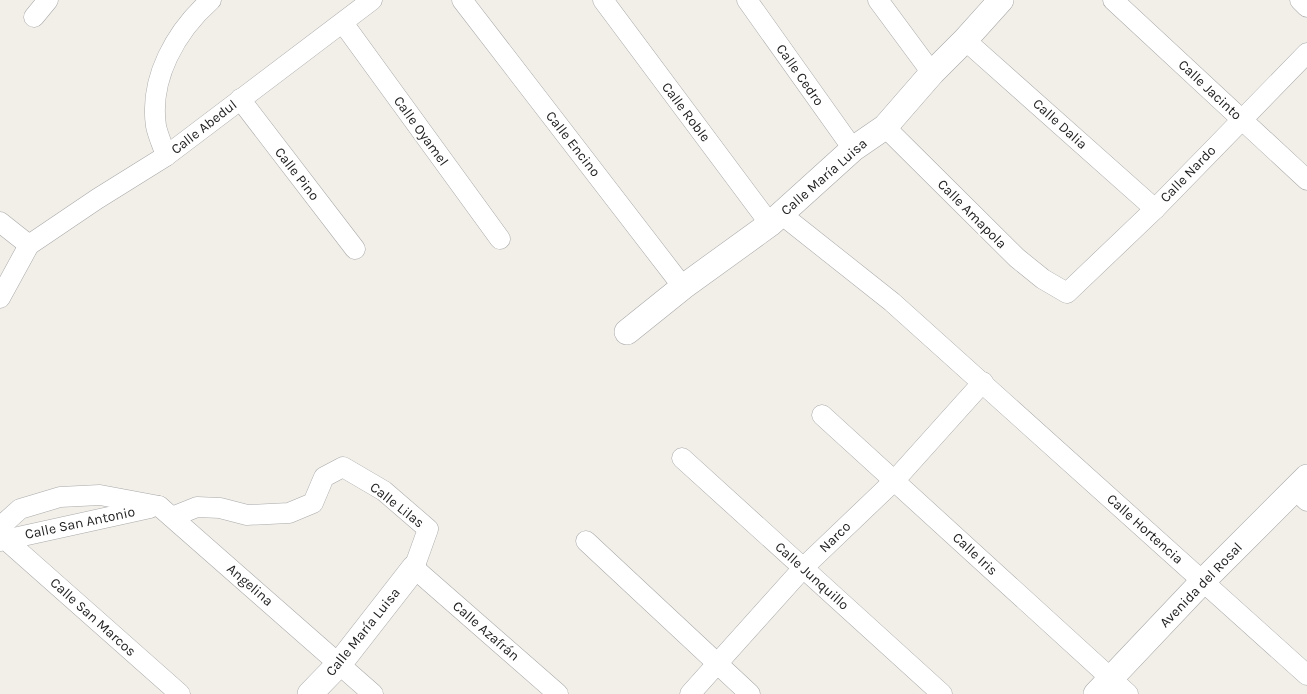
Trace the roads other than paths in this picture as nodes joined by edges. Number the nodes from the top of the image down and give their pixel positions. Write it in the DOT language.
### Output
graph roads {
  1 [pos="48,0"];
  2 [pos="211,0"];
  3 [pos="372,0"];
  4 [pos="462,0"];
  5 [pos="603,0"];
  6 [pos="747,0"];
  7 [pos="878,0"];
  8 [pos="1001,0"];
  9 [pos="1113,0"];
  10 [pos="1300,0"];
  11 [pos="1307,7"];
  12 [pos="34,17"];
  13 [pos="343,23"];
  14 [pos="965,40"];
  15 [pos="1307,53"];
  16 [pos="932,73"];
  17 [pos="240,99"];
  18 [pos="1242,119"];
  19 [pos="885,127"];
  20 [pos="853,149"];
  21 [pos="166,156"];
  22 [pos="1307,180"];
  23 [pos="1155,209"];
  24 [pos="776,219"];
  25 [pos="0,222"];
  26 [pos="500,239"];
  27 [pos="30,246"];
  28 [pos="355,249"];
  29 [pos="684,287"];
  30 [pos="1067,292"];
  31 [pos="0,298"];
  32 [pos="627,332"];
  33 [pos="983,382"];
  34 [pos="822,415"];
  35 [pos="682,458"];
  36 [pos="895,480"];
  37 [pos="1303,489"];
  38 [pos="166,511"];
  39 [pos="2,536"];
  40 [pos="586,542"];
  41 [pos="804,567"];
  42 [pos="414,568"];
  43 [pos="1204,581"];
  44 [pos="340,663"];
  45 [pos="718,665"];
  46 [pos="1307,675"];
  47 [pos="1112,689"];
  48 [pos="180,694"];
  49 [pos="310,694"];
  50 [pos="373,694"];
  51 [pos="558,694"];
  52 [pos="690,694"];
  53 [pos="750,694"];
  54 [pos="942,694"];
  1 -- 12 [label="street"];
  2 -- 21 [label="street"];
  3 -- 13 [label="street, Calle Abedul"];
  4 -- 29 [label="street, Calle Encino"];
  5 -- 24 [label="street, Calle Roble"];
  6 -- 20 [label="street, Calle Cedro"];
  7 -- 16 [label="street"];
  8 -- 14 [label="street, Calle María Luisa"];
  9 -- 18 [label="street, Calle Jacinto"];
  10 -- 11 [label="street"];
  13 -- 17 [label="street, Calle Abedul"];
  13 -- 26 [label="street, Calle Oyamel"];
  14 -- 16 [label="street, Calle María Luisa"];
  14 -- 23 [label="street, Calle Dalia"];
  15 -- 18 [label="street, Calle Nardo"];
  16 -- 19 [label="street, Calle María Luisa"];
  17 -- 21 [label="street, Calle Abedul"];
  17 -- 28 [label="street, Calle Pino"];
  18 -- 22 [label="street, Calle Jacinto"];
  18 -- 23 [label="street, Calle Nardo"];
  19 -- 20 [label="street, Calle María Luisa"];
  19 -- 30 [label="street, Calle Amapola"];
  20 -- 24 [label="street, Calle María Luisa"];
  21 -- 27 [label="street, Calle Abedul"];
  23 -- 30 [label="street, Calle Nardo"];
  24 -- 29 [label="street, Calle María Luisa"];
  24 -- 33 [label="street"];
  25 -- 27 [label="street"];
  27 -- 31 [label="street"];
  29 -- 32 [label="street, Calle María Luisa"];
  33 -- 36 [label="street, Narco"];
  33 -- 43 [label="street, Calle Hortencia"];
  34 -- 36 [label="street, Calle Iris"];
  35 -- 41 [label="street, Calle Junquillo"];
  36 -- 41 [label="street, Narco"];
  36 -- 47 [label="street, Calle Iris"];
  37 -- 43 [label="street, Avenida del Rosal"];
  38 -- 39 [label="street, Calle San Antonio"];
  38 -- 39 [label="street"];
  38 -- 42 [label="street, Calle Lilas"];
  38 -- 44 [label="street, Angelina"];
  39 -- 48 [label="street, Calle San Marcos"];
  40 -- 45 [label="street"];
  41 -- 45 [label="street, Narco"];
  41 -- 54 [label="street, Calle Junquillo"];
  42 -- 44 [label="street, Calle María Luisa"];
  42 -- 51 [label="street, Calle Azafrán"];
  43 -- 46 [label="street, Calle Hortencia"];
  43 -- 47 [label="street, Avenida del Rosal"];
  44 -- 49 [label="street, Calle María Luisa"];
  44 -- 50 [label="street, Angelina"];
  45 -- 52 [label="street, Narco"];
  45 -- 53 [label="street"];
}
